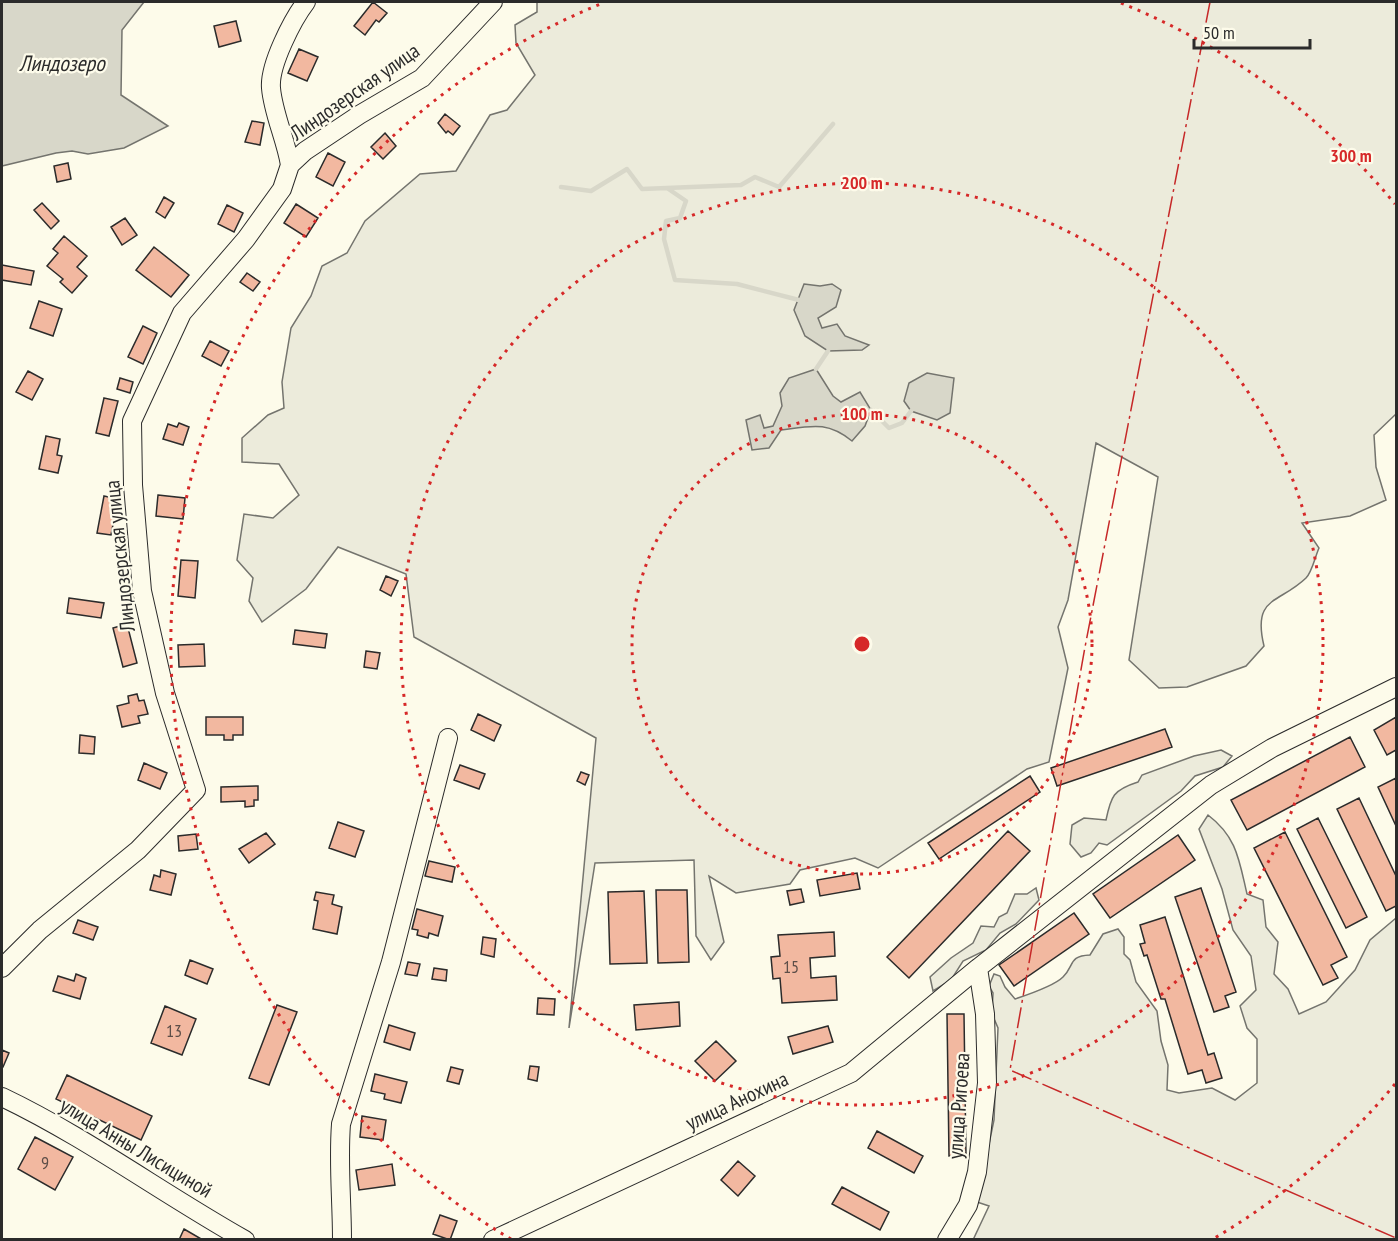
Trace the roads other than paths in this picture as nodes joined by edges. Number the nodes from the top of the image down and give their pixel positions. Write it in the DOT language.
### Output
graph roads {
  1 [pos="306,2"];
  2 [pos="493,2"];
  3 [pos="290,165"];
  4 [pos="1396,687"];
  5 [pos="448,738"];
  6 [pos="2,968"];
  7 [pos="978,968"];
  8 [pos="2,1097"];
  9 [pos="245,1239"];
  10 [pos="342,1239"];
  11 [pos="493,1239"];
  12 [pos="946,1239"];
  1 -- 3 [label="street, Линдозерская улица"];
  2 -- 3 [label="street, Линдозерская улица"];
  3 -- 6 [label="street, Линдозерская улица"];
  4 -- 7 [label="street, улица Анохина"];
  5 -- 10 [label="street"];
  7 -- 11 [label="street, улица Анохина"];
  7 -- 12 [label="street, улица Ригоева"];
  8 -- 9 [label="street, улица Анны Лисициной"];
}
